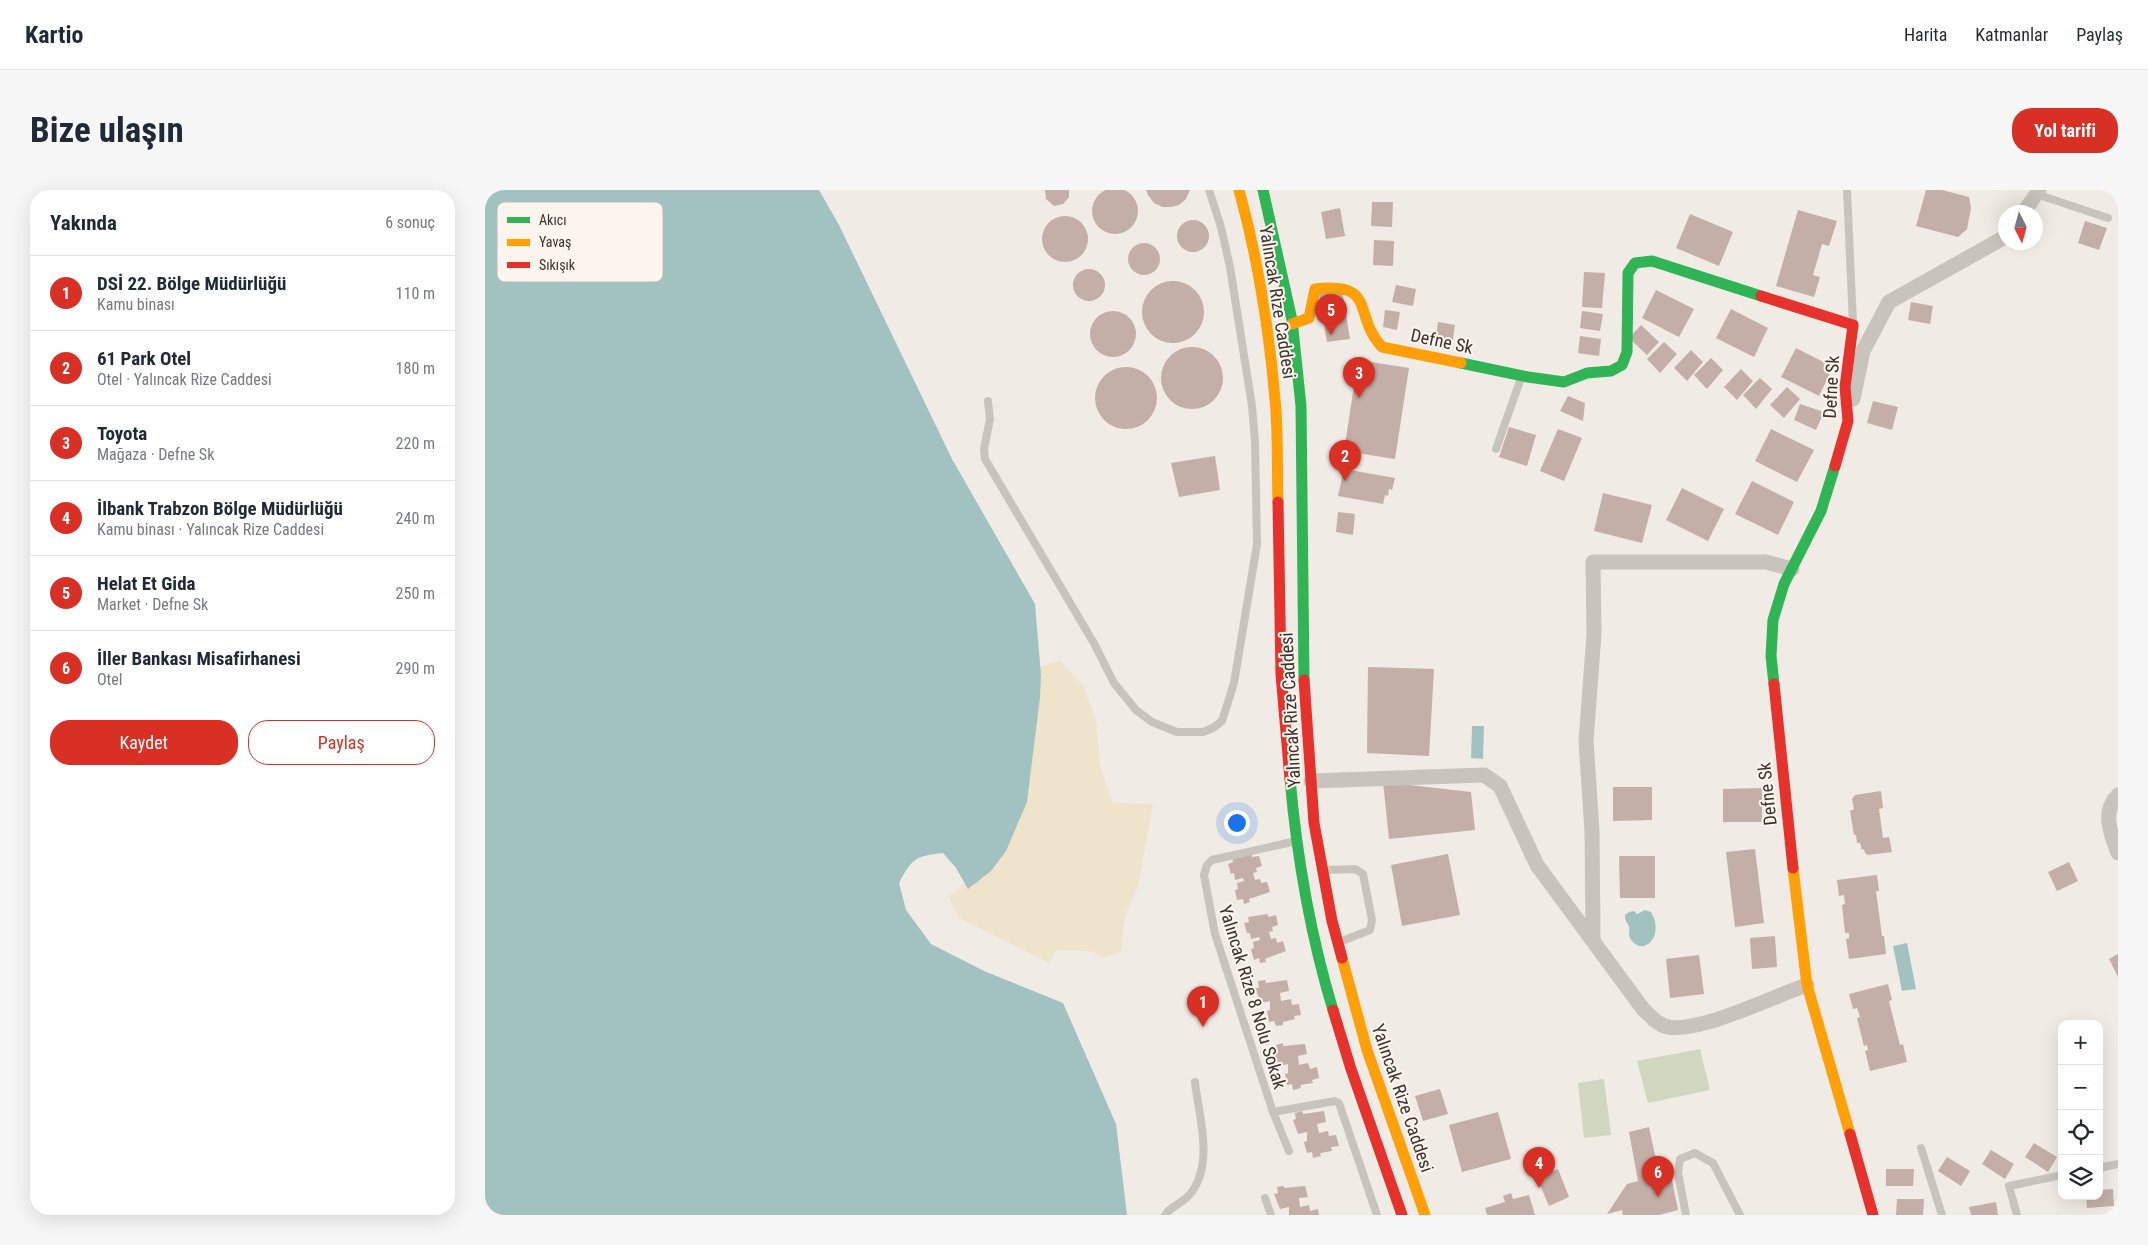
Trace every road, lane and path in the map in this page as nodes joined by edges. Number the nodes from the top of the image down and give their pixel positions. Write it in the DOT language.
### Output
graph roads {
  1 [pos="1209,190"];
  2 [pos="1239,190"];
  3 [pos="1263,190"];
  4 [pos="1847,190"];
  5 [pos="2038,192"];
  6 [pos="2029,205"];
  7 [pos="2108,218"];
  8 [pos="1998,241"];
  9 [pos="1292,324"];
  10 [pos="1853,325"];
  11 [pos="1522,376"];
  12 [pos="988,401"];
  13 [pos="1848,421"];
  14 [pos="1496,449"];
  15 [pos="1792,568"];
  16 [pos="1311,781"];
  17 [pos="2118,795"];
  18 [pos="1296,841"];
  19 [pos="2118,853"];
  20 [pos="1323,870"];
  21 [pos="1593,940"];
  22 [pos="1337,942"];
  23 [pos="1807,984"];
  24 [pos="1195,1082"];
  25 [pos="1273,1112"];
  26 [pos="1921,1148"];
  27 [pos="1289,1151"];
  28 [pos="2118,1164"];
  29 [pos="2103,1167"];
  30 [pos="2058,1177"];
  31 [pos="1265,1198"];
  32 [pos="1165,1215"];
  33 [pos="1271,1215"];
  34 [pos="1377,1215"];
  35 [pos="1402,1215"];
  36 [pos="1425,1215"];
  37 [pos="1686,1215"];
  38 [pos="1740,1215"];
  39 [pos="1873,1215"];
  40 [pos="1942,1215"];
  41 [pos="2017,1215"];
  1 -- 12 [label="lane"];
  2 -- 18 [label="main road, Yalıncak Rize Caddesi"];
  3 -- 9 [label="main road, Yalıncak Rize Caddesi"];
  4 -- 10 [label="lane"];
  5 -- 6 [label="street"];
  5 -- 7 [label="lane"];
  8 -- 13 [label="street"];
  9 -- 11 [label="main road, Defne Sk"];
  9 -- 16 [label="main road, Yalıncak Rize Caddesi"];
  10 -- 11 [label="main road, Defne Sk"];
  10 -- 13 [label="main road, Defne Sk"];
  11 -- 14 [label="lane"];
  13 -- 15 [label="main road, Defne Sk"];
  15 -- 21 [label="street"];
  15 -- 23 [label="main road, Defne Sk"];
  16 -- 20 [label="main road, Yalıncak Rize Caddesi"];
  16 -- 21 [label="street"];
  17 -- 19 [label="street"];
  18 -- 25 [label="lane, Yalıncak Rize 8 Nolu Sokak"];
  18 -- 35 [label="main road, Yalıncak Rize Caddesi"];
  20 -- 22 [label="main road, Yalıncak Rize Caddesi"];
  20 -- 22 [label="lane"];
  21 -- 23 [label="street"];
  22 -- 36 [label="main road, Yalıncak Rize Caddesi"];
  23 -- 39 [label="main road, Defne Sk"];
  24 -- 32 [label="lane"];
  25 -- 27 [label="lane, Yalıncak Rize 8 Nolu Sokak"];
  25 -- 34 [label="lane, Yalıncak Rize 8 Nolu Sokak"];
  26 -- 40 [label="lane"];
  28 -- 29 [label="lane"];
  30 -- 41 [label="lane"];
  31 -- 33 [label="lane"];
  37 -- 38 [label="lane"];
}
